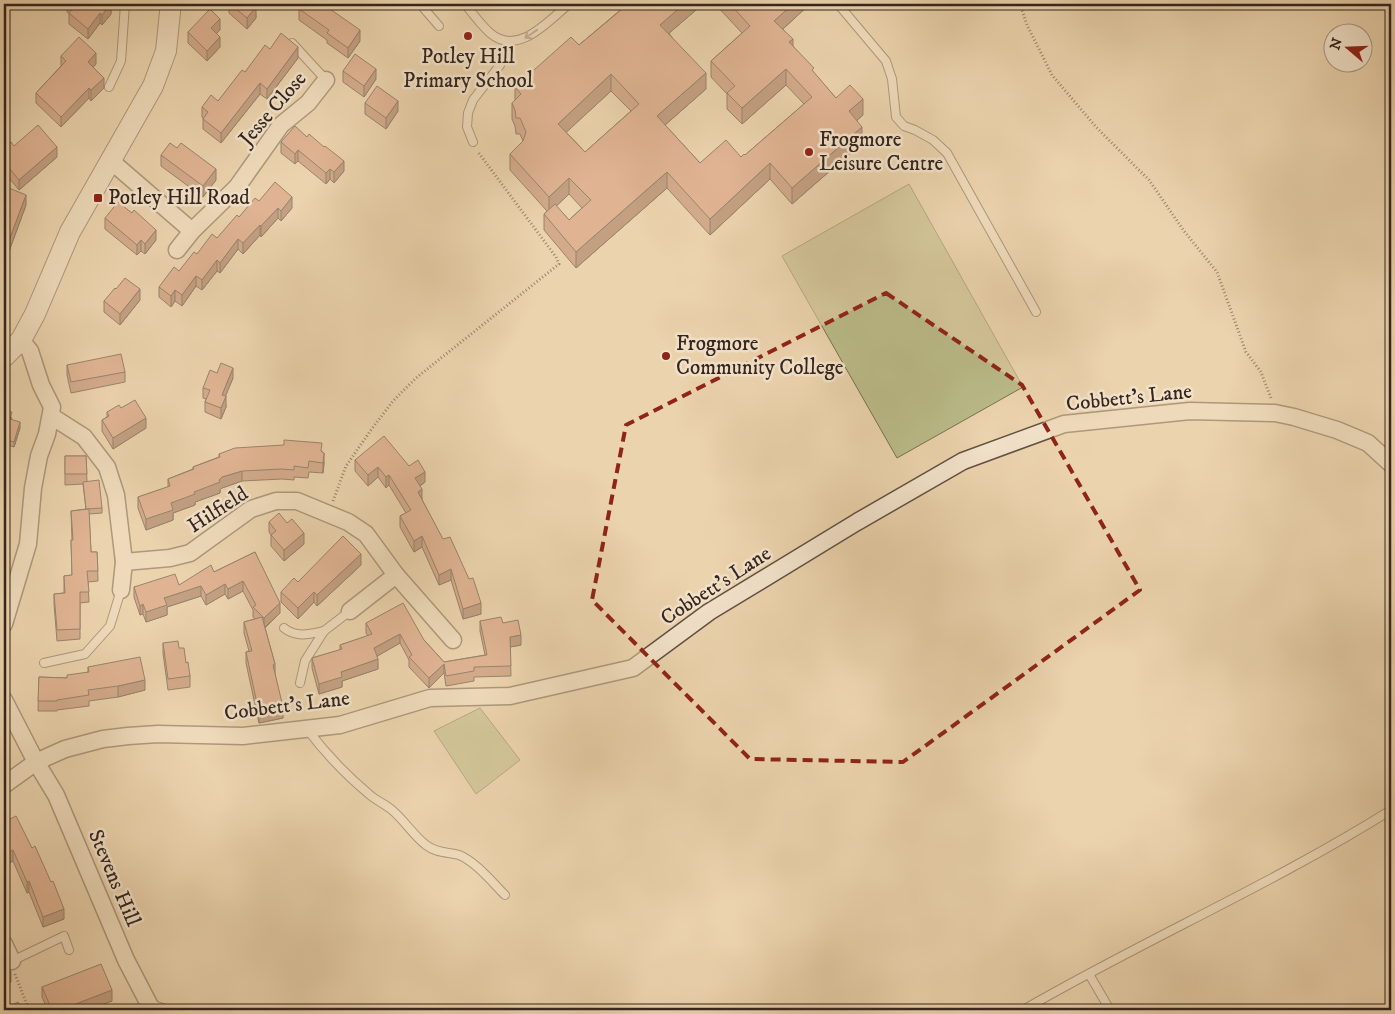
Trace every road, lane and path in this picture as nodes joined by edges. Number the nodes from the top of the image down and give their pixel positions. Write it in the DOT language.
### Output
graph roads {
  1 [pos="125,4"];
  2 [pos="170,4"];
  3 [pos="420,4"];
  4 [pos="465,4"];
  5 [pos="569,4"];
  6 [pos="838,4"];
  7 [pos="1020,4"];
  8 [pos="439,26"];
  9 [pos="291,41"];
  10 [pos="509,41"];
  11 [pos="326,80"];
  12 [pos="109,87"];
  13 [pos="473,142"];
  14 [pos="111,161"];
  15 [pos="192,232"];
  16 [pos="177,250"];
  17 [pos="1036,312"];
  18 [pos="21,340"];
  19 [pos="4,357"];
  20 [pos="1275,414"];
  21 [pos="51,416"];
  22 [pos="1391,464"];
  23 [pos="328,512"];
  24 [pos="124,562"];
  25 [pos="396,575"];
  26 [pos="121,590"];
  27 [pos="350,611"];
  28 [pos="4,624"];
  29 [pos="284,628"];
  30 [pos="324,631"];
  31 [pos="453,640"];
  32 [pos="44,663"];
  33 [pos="300,683"];
  34 [pos="4,700"];
  35 [pos="307,729"];
  36 [pos="36,762"];
  37 [pos="4,785"];
  38 [pos="1391,810"];
  39 [pos="505,895"];
  40 [pos="4,944"];
  41 [pos="69,950"];
  42 [pos="12,961"];
  43 [pos="1089,974"];
  44 [pos="151,1007"];
  45 [pos="29,1010"];
  46 [pos="168,1010"];
  47 [pos="1023,1010"];
  48 [pos="1110,1010"];
  1 -- 12 [label="lane"];
  2 -- 14 [label="street"];
  3 -- 8 [label="lane"];
  4 -- 10 [label="lane"];
  5 -- 10 [label="lane, one-way"];
  6 -- 17 [label="lane"];
  7 -- 20 [label="path"];
  9 -- 11 [label="lane"];
  10 -- 13 [label="lane"];
  11 -- 15 [label="street, Jesse Close"];
  13 -- 23 [label="path"];
  14 -- 15 [label="street"];
  14 -- 18 [label="street"];
  15 -- 16 [label="street, Jesse Close"];
  18 -- 19 [label="street"];
  18 -- 21 [label="street"];
  20 -- 22 [label="street, Cobbett's Lane"];
  20 -- 35 [label="street, Cobbett's Lane"];
  21 -- 24 [label="street"];
  21 -- 28 [label="street"];
  23 -- 24 [label="street, Hilfield"];
  23 -- 25 [label="street, Hilfield"];
  24 -- 26 [label="street"];
  25 -- 27 [label="street"];
  25 -- 31 [label="street, Hilfield"];
  26 -- 32 [label="lane"];
  27 -- 30 [label="lane"];
  29 -- 30 [label="lane"];
  30 -- 33 [label="lane"];
  34 -- 36 [label="street, Stevens Hill"];
  35 -- 36 [label="street, Cobbett's Lane"];
  35 -- 39 [label="lane"];
  36 -- 37 [label="street, Cobbett's Lane"];
  36 -- 44 [label="street, Stevens Hill"];
  38 -- 43 [label="lane"];
  40 -- 42 [label="street"];
  41 -- 42 [label="lane"];
  42 -- 45 [label="path"];
  43 -- 47 [label="lane"];
  43 -- 48 [label="lane"];
  44 -- 46 [label="lane"];
}
